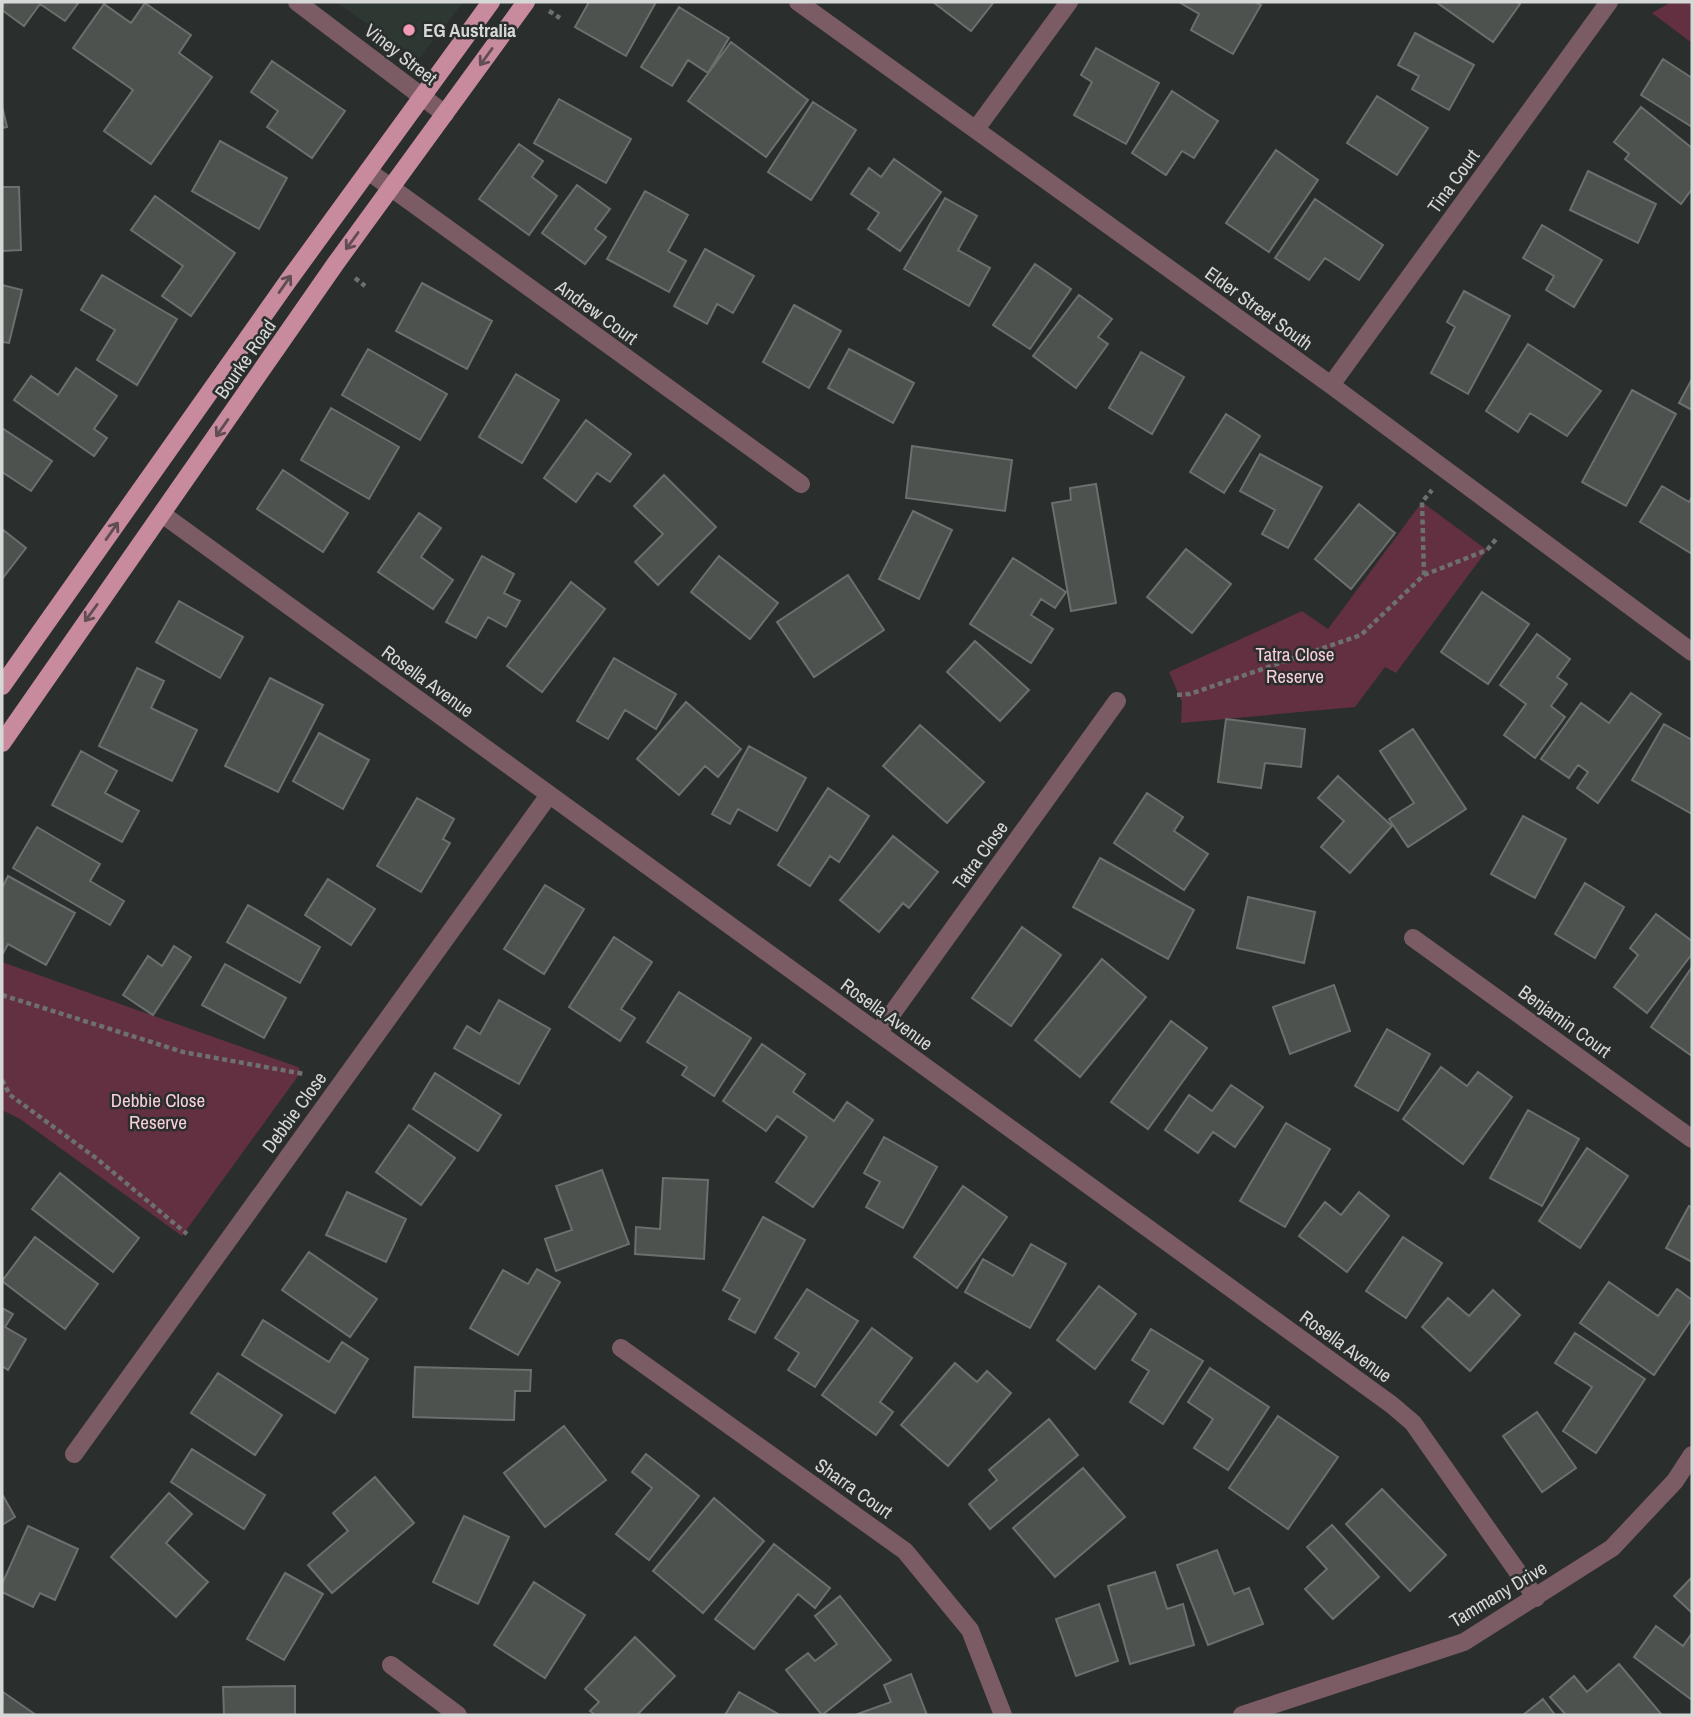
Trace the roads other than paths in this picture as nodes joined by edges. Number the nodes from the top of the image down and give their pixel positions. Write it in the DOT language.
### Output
graph roads {
  1 [pos="298,2"];
  2 [pos="491,2"];
  3 [pos="526,2"];
  4 [pos="799,2"];
  5 [pos="1069,2"];
  6 [pos="1609,2"];
  7 [pos="422,98"];
  8 [pos="445,114"];
  9 [pos="976,130"];
  10 [pos="369,172"];
  11 [pos="390,188"];
  12 [pos="1331,385"];
  13 [pos="802,484"];
  14 [pos="136,497"];
  15 [pos="162,514"];
  16 [pos="1689,643"];
  17 [pos="2,686"];
  18 [pos="1117,701"];
  19 [pos="2,743"];
  20 [pos="549,795"];
  21 [pos="1413,938"];
  22 [pos="877,1033"];
  23 [pos="1692,1139"];
  24 [pos="621,1348"];
  25 [pos="74,1454"];
  26 [pos="1692,1455"];
  27 [pos="1536,1598"];
  28 [pos="391,1665"];
  29 [pos="1290,1709"];
  30 [pos="458,1715"];
  31 [pos="1003,1715"];
  32 [pos="1242,1715"];
  1 -- 7 [label="street, Viney Street"];
  2 -- 7 [label="main road, Bourke Road"];
  3 -- 8 [label="main road, Bourke Road, one-way"];
  4 -- 9 [label="street, Elder Street South"];
  5 -- 9 [label="street"];
  6 -- 12 [label="street, Tina Court"];
  7 -- 8 [label="street, Viney Street"];
  7 -- 10 [label="main road, Bourke Road"];
  8 -- 11 [label="main road, Bourke Road"];
  9 -- 12 [label="street, Elder Street South"];
  10 -- 11 [label="street, Andrew Court"];
  14 -- 10 [label="main road, Bourke Road, one-way"];
  11 -- 13 [label="street, Andrew Court"];
  11 -- 15 [label="main road, Bourke Road, one-way"];
  12 -- 16 [label="street, Elder Street South"];
  14 -- 15 [label="main road"];
  17 -- 14 [label="main road, Bourke Road, one-way"];
  15 -- 19 [label="main road, Bourke Road, one-way"];
  15 -- 20 [label="street, Rosella Avenue"];
  18 -- 22 [label="street, Tatra Close"];
  20 -- 22 [label="street, Rosella Avenue"];
  20 -- 25 [label="street, Debbie Close"];
  21 -- 23 [label="street, Benjamin Court"];
  22 -- 27 [label="street, Rosella Avenue"];
  24 -- 31 [label="street, Sharra Court"];
  26 -- 27 [label="street, Tammany Drive"];
  27 -- 29 [label="street, Tammany Drive"];
  28 -- 30 [label="street"];
  29 -- 32 [label="street, Tammany Drive"];
}
